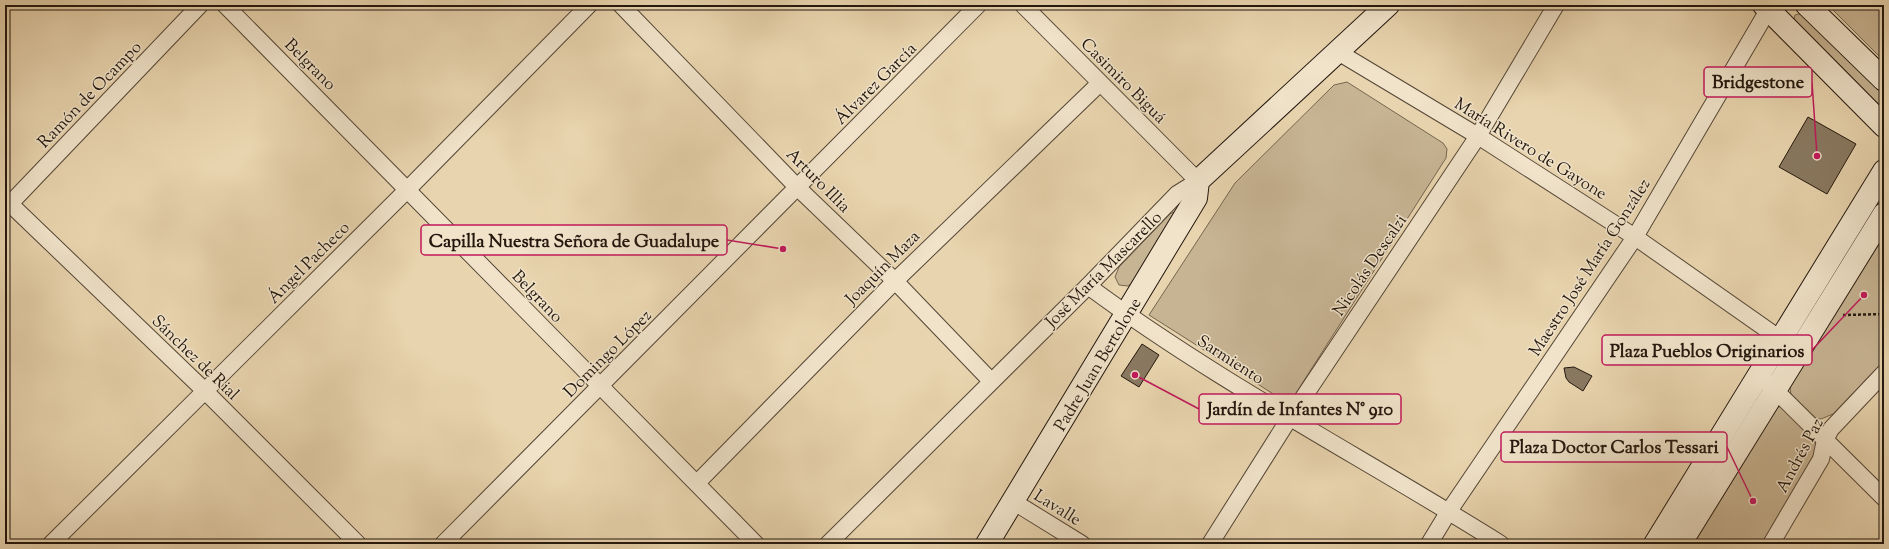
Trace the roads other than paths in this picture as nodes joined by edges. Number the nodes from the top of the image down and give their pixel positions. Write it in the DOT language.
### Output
graph roads {
  1 [pos="200,5"];
  2 [pos="225,5"];
  3 [pos="589,5"];
  4 [pos="621,5"];
  5 [pos="978,5"];
  6 [pos="1023,5"];
  7 [pos="1388,5"];
  8 [pos="1556,5"];
  9 [pos="1807,5"];
  10 [pos="1768,6"];
  11 [pos="1338,52"];
  12 [pos="1884,80"];
  13 [pos="1100,83"];
  14 [pos="1884,126"];
  15 [pos="1478,136"];
  16 [pos="1884,171"];
  17 [pos="1198,181"];
  18 [pos="798,188"];
  19 [pos="407,190"];
  20 [pos="6,204"];
  21 [pos="1884,214"];
  22 [pos="1635,237"];
  23 [pos="895,281"];
  24 [pos="1088,286"];
  25 [pos="1127,315"];
  26 [pos="1790,346"];
  27 [pos="1884,373"];
  28 [pos="1757,376"];
  29 [pos="991,381"];
  30 [pos="600,387"];
  31 [pos="1774,389"];
  32 [pos="205,391"];
  33 [pos="1289,418"];
  34 [pos="1825,440"];
  35 [pos="697,484"];
  36 [pos="1884,498"];
  37 [pos="1014,502"];
  38 [pos="1449,511"];
  39 [pos="51,544"];
  40 [pos="358,544"];
  41 [pos="443,544"];
  42 [pos="756,544"];
  43 [pos="828,544"];
  44 [pos="987,544"];
  45 [pos="1082,544"];
  46 [pos="1210,544"];
  47 [pos="1429,544"];
  48 [pos="1501,544"];
  49 [pos="1655,544"];
  50 [pos="1680,544"];
  51 [pos="1771,544"];
  1 -- 20 [label="street, Ramón de Ocampo"];
  2 -- 19 [label="street, Belgrano"];
  3 -- 19 [label="street, Ángel Pacheco"];
  4 -- 18 [label="street, Arturo Illia"];
  5 -- 18 [label="street, Álvarez García"];
  6 -- 13 [label="street, Casimiro Biguá"];
  7 -- 11 [label="main road, José María Mascarello"];
  8 -- 15 [label="street, Nicolás Descalzi"];
  9 -- 12 [label="main road"];
  10 -- 14 [label="main road"];
  10 -- 22 [label="street, Maestro José María González"];
  11 -- 15 [label="street, María Rivero de Gayone"];
  11 -- 17 [label="main road, José María Mascarello"];
  13 -- 17 [label="street, Casimiro Biguá"];
  13 -- 23 [label="street, Joaquín Maza"];
  15 -- 22 [label="street, María Rivero de Gayone"];
  15 -- 33 [label="street, Nicolás Descalzi"];
  16 -- 26 [label="main road"];
  17 -- 24 [label="street, José María Mascarello"];
  17 -- 25 [label="main road, Padre Juan Bertolone"];
  18 -- 23 [label="street, Arturo Illia"];
  18 -- 30 [label="street, Domingo López"];
  19 -- 30 [label="street, Belgrano"];
  19 -- 32 [label="street, Ángel Pacheco"];
  20 -- 32 [label="street, Sánchez de Rial"];
  21 -- 26 [label="main road"];
  22 -- 26 [label="street, María Rivero de Gayone"];
  22 -- 38 [label="street, Maestro José María González"];
  23 -- 29 [label="street, Arturo Illia"];
  23 -- 35 [label="street, Joaquín Maza"];
  24 -- 25 [label="street, Sarmiento"];
  24 -- 29 [label="street, José María Mascarello"];
  25 -- 33 [label="street, Sarmiento"];
  25 -- 37 [label="main road, Padre Juan Bertolone"];
  26 -- 28 [label="main road"];
  26 -- 31 [label="main road"];
  27 -- 34 [label="street, Andrés Paz"];
  28 -- 31 [label="street"];
  28 -- 49 [label="main road"];
  29 -- 43 [label="street, José María Mascarello"];
  30 -- 35 [label="street, Belgrano"];
  30 -- 41 [label="street, Domingo López"];
  31 -- 34 [label="street"];
  31 -- 50 [label="main road"];
  32 -- 39 [label="street, Ángel Pacheco"];
  32 -- 40 [label="street, Sánchez de Rial"];
  33 -- 38 [label="street, Sarmiento"];
  33 -- 46 [label="street, Nicolás Descalzi"];
  34 -- 36 [label="street"];
  34 -- 51 [label="street, Andrés Paz"];
  35 -- 42 [label="street, Belgrano"];
  37 -- 44 [label="main road, Padre Juan Bertolone"];
  37 -- 45 [label="street, Lavalle"];
  38 -- 47 [label="street, Maestro José María González"];
  38 -- 48 [label="street, Sarmiento"];
}
